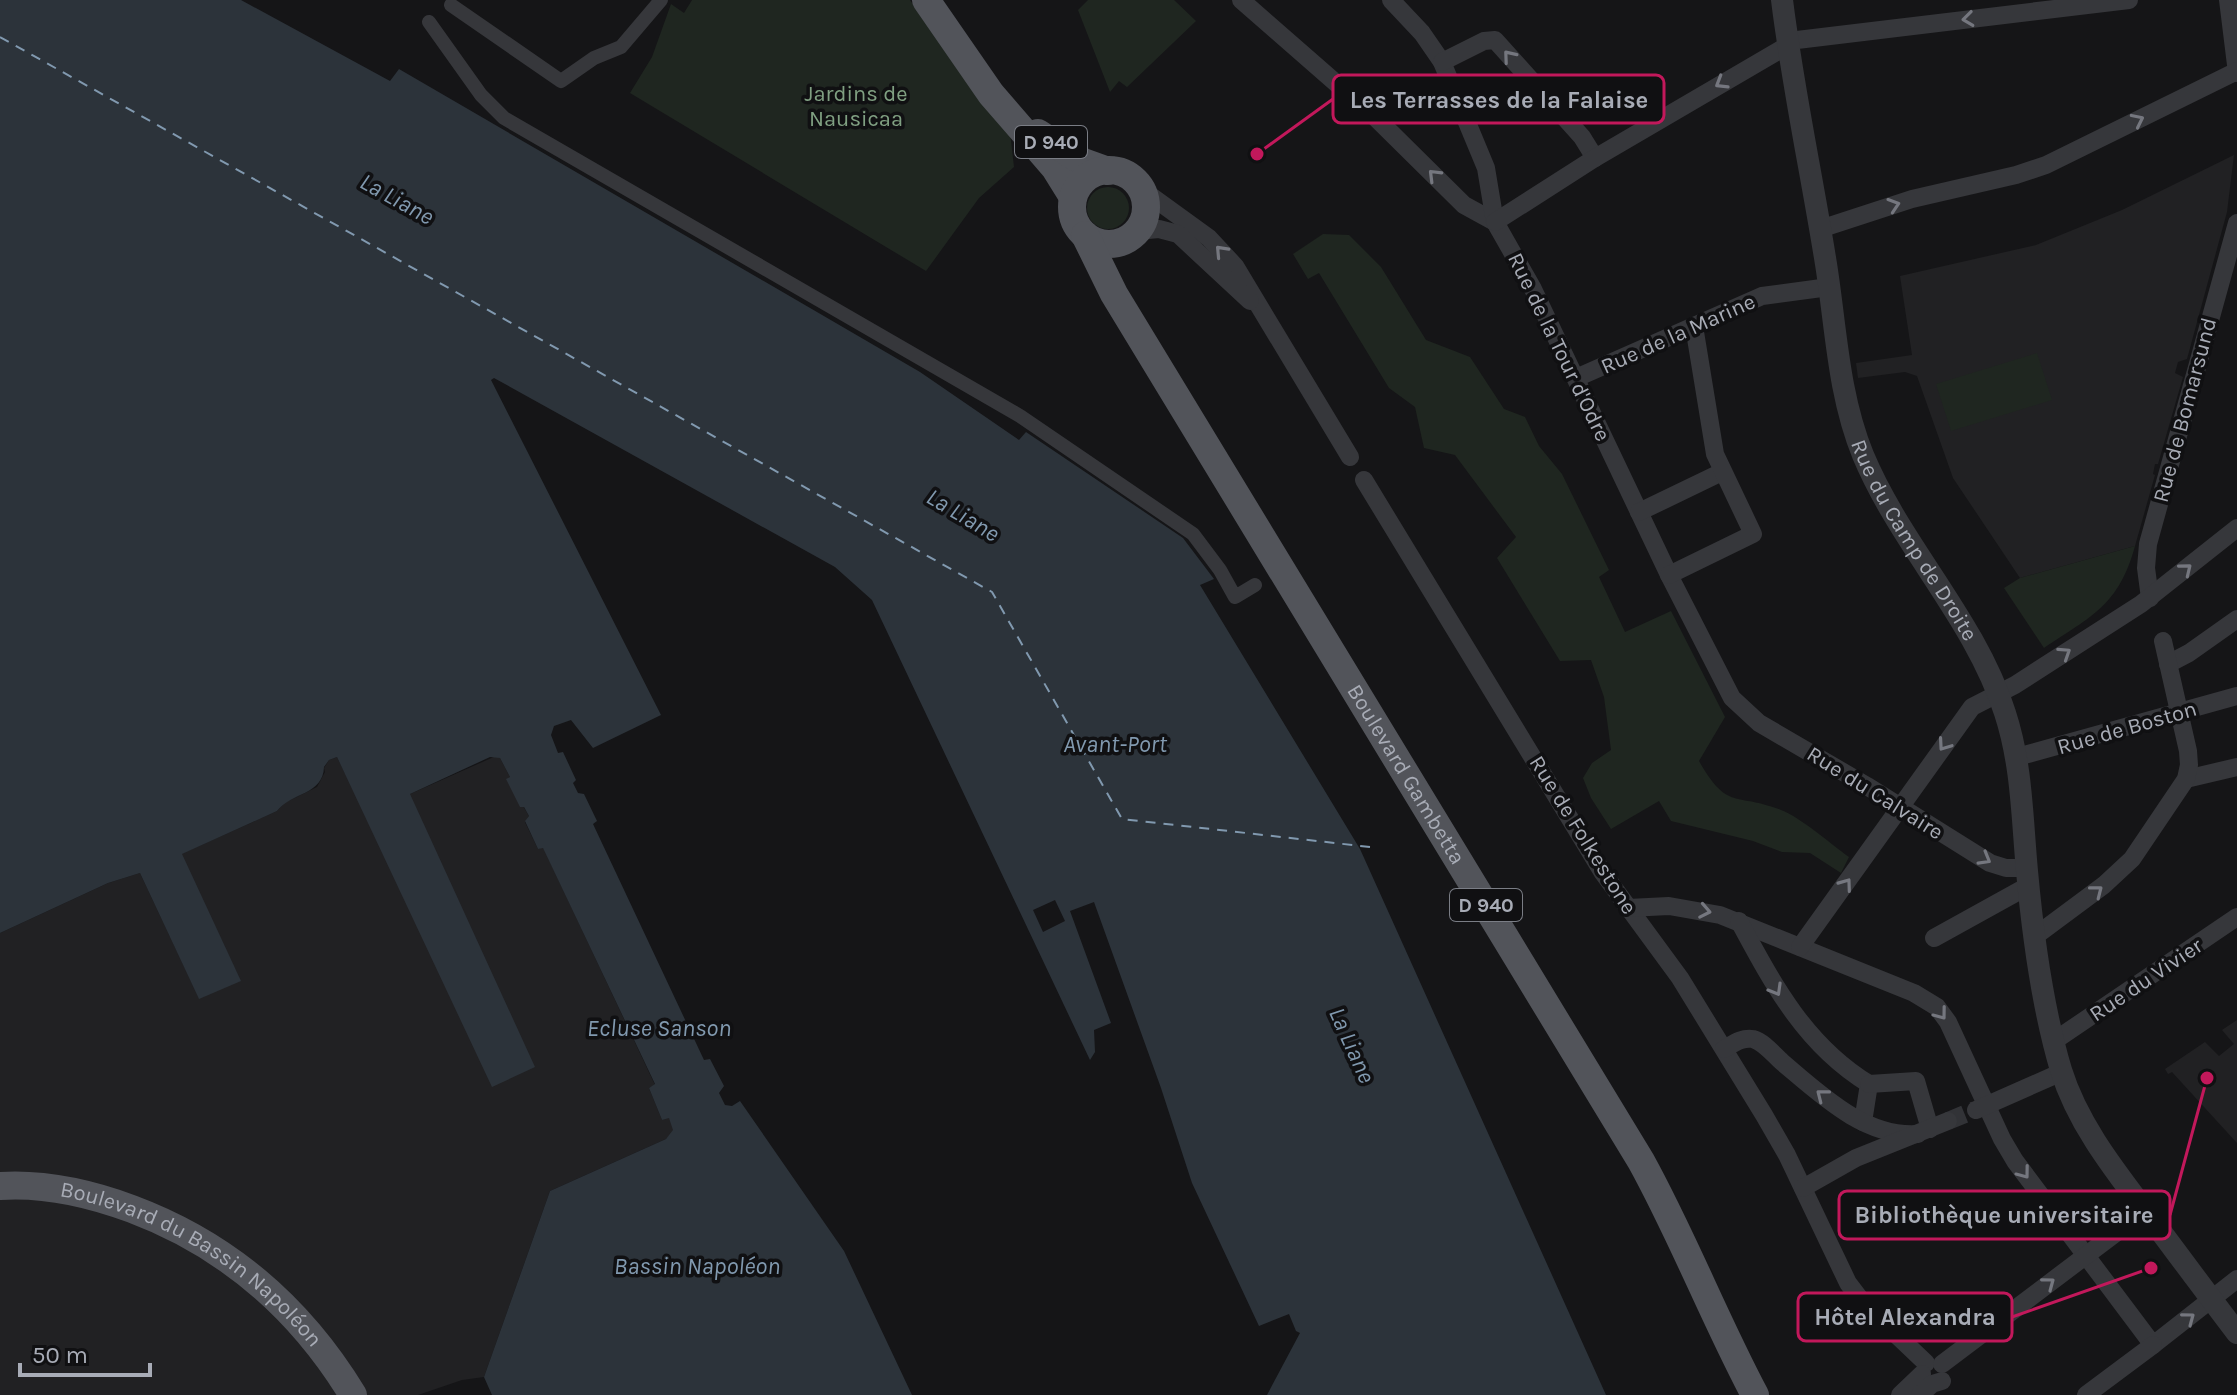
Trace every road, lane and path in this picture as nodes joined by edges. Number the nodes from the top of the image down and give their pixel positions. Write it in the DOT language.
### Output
graph roads {
  1 [pos="661,0"];
  2 [pos="926,0"];
  3 [pos="1241,0"];
  4 [pos="1391,0"];
  5 [pos="1782,0"];
  6 [pos="2129,0"];
  7 [pos="451,5"];
  8 [pos="2232,11"];
  9 [pos="429,22"];
  10 [pos="1788,43"];
  11 [pos="1442,62"];
  12 [pos="2237,72"];
  13 [pos="999,104"];
  14 [pos="1595,158"];
  15 [pos="1108,171"];
  16 [pos="1140,188"];
  17 [pos="1073,197"];
  18 [pos="1495,222"];
  19 [pos="2237,223"];
  20 [pos="1820,229"];
  21 [pos="1085,235"];
  22 [pos="1133,235"];
  23 [pos="1829,287"];
  24 [pos="1264,315"];
  25 [pos="1133,323"];
  26 [pos="1694,326"];
  27 [pos="1576,378"];
  28 [pos="1350,457"];
  29 [pos="1722,472"];
  30 [pos="1364,480"];
  31 [pos="1639,512"];
  32 [pos="2237,528"];
  33 [pos="1669,575"];
  34 [pos="1255,585"];
  35 [pos="2150,598"];
  36 [pos="2237,619"];
  37 [pos="2163,641"];
  38 [pos="2168,664"];
  39 [pos="1999,694"];
  40 [pos="2237,696"];
  41 [pos="1732,698"];
  42 [pos="2180,712"];
  43 [pos="2017,757"];
  44 [pos="2237,767"];
  45 [pos="2186,779"];
  46 [pos="1900,808"];
  47 [pos="2028,877"];
  48 [pos="1628,908"];
  49 [pos="2237,917"];
  50 [pos="1739,921"];
  51 [pos="2034,937"];
  52 [pos="1934,938"];
  53 [pos="1800,947"];
  54 [pos="2054,1041"];
  55 [pos="1724,1049"];
  56 [pos="2062,1072"];
  57 [pos="1869,1084"];
  58 [pos="1980,1108"];
  59 [pos="1948,1121"];
  60 [pos="1863,1122"];
  61 [pos="1924,1132"];
  62 [pos="0,1186"];
  63 [pos="1803,1188"];
  64 [pos="2145,1211"];
  65 [pos="2086,1255"];
  66 [pos="2237,1279"];
  67 [pos="2212,1300"];
  68 [pos="2237,1333"];
  69 [pos="2153,1345"];
  70 [pos="1734,1359"];
  71 [pos="1934,1380"];
  72 [pos="353,1395"];
  73 [pos="1744,1395"];
  74 [pos="1755,1395"];
  75 [pos="1900,1395"];
  76 [pos="2086,1395"];
  1 -- 7 [label="street"];
  2 -- 13 [label="main road, D 940"];
  18 -- 3 [label="street, one-way"];
  4 -- 11 [label="street, Rue de la Tour d'Odre"];
  5 -- 10 [label="street, Rue du Camp de Droite"];
  6 -- 10 [label="street, one-way"];
  8 -- 12 [label="street"];
  9 -- 34 [label="street"];
  10 -- 14 [label="street, one-way"];
  10 -- 20 [label="street, Rue du Camp de Droite"];
  14 -- 11 [label="street, one-way"];
  11 -- 18 [label="street, Rue de la Tour d'Odre"];
  20 -- 12 [label="street, one-way"];
  13 -- 15 [label="main road, D 940"];
  13 -- 17 [label="main road, D 940"];
  14 -- 18 [label="street"];
  15 -- 16 [label="main road"];
  15 -- 17 [label="main road"];
  16 -- 22 [label="main road"];
  24 -- 16 [label="street, one-way"];
  17 -- 21 [label="main road"];
  18 -- 27 [label="street, Rue de la Tour d'Odre"];
  19 -- 35 [label="street, Rue de Bomarsund"];
  20 -- 23 [label="street, Rue du Camp de Droite"];
  21 -- 22 [label="main road"];
  21 -- 25 [label="main road, Boulevard Gambetta / D 940"];
  22 -- 24 [label="street"];
  22 -- 25 [label="main road, Boulevard Gambetta / D 940"];
  23 -- 26 [label="street, Rue de la Marine"];
  23 -- 39 [label="street, Rue du Camp de Droite"];
  24 -- 28 [label="street"];
  25 -- 70 [label="main road, Boulevard Gambetta / D 940"];
  26 -- 27 [label="street, Rue de la Marine"];
  26 -- 29 [label="street"];
  27 -- 31 [label="street, Rue de la Tour d'Odre"];
  29 -- 31 [label="street"];
  29 -- 33 [label="street"];
  30 -- 48 [label="street, Rue de Folkestone"];
  31 -- 33 [label="street, Rue de la Tour d'Odre"];
  35 -- 32 [label="street, one-way"];
  33 -- 41 [label="street, Rue de la Tour d'Odre"];
  39 -- 35 [label="street, one-way"];
  36 -- 38 [label="street"];
  37 -- 38 [label="street"];
  38 -- 42 [label="street"];
  39 -- 43 [label="street, Rue du Camp de Droite"];
  39 -- 46 [label="street, one-way"];
  40 -- 42 [label="street, Rue de Boston"];
  41 -- 46 [label="street, Rue du Calvaire"];
  42 -- 43 [label="street, Rue de Boston"];
  42 -- 45 [label="street"];
  43 -- 47 [label="street, Rue du Camp de Droite"];
  44 -- 45 [label="street"];
  51 -- 45 [label="street, one-way"];
  46 -- 47 [label="street, Rue du Calvaire, one-way"];
  53 -- 46 [label="street, one-way"];
  47 -- 51 [label="street, Rue du Camp de Droite"];
  47 -- 52 [label="street"];
  48 -- 50 [label="street, one-way"];
  48 -- 55 [label="street, Rue de Folkestone"];
  49 -- 54 [label="street, Rue du Vivier"];
  50 -- 53 [label="street"];
  50 -- 57 [label="street, one-way"];
  51 -- 54 [label="street, Rue du Camp de Droite"];
  53 -- 58 [label="street, one-way"];
  54 -- 56 [label="street, Rue du Camp de Droite"];
  60 -- 55 [label="street, one-way"];
  55 -- 63 [label="street, Rue de Folkestone"];
  56 -- 58 [label="street"];
  56 -- 64 [label="street, Rue du Camp de Droite"];
  57 -- 60 [label="street"];
  57 -- 61 [label="street"];
  58 -- 65 [label="street, one-way"];
  59 -- 61 [label="street"];
  60 -- 61 [label="street"];
  61 -- 63 [label="street"];
  62 -- 72 [label="main road, Boulevard du Bassin Napoléon"];
  63 -- 71 [label="street, Rue de Folkestone"];
  64 -- 65 [label="street"];
  64 -- 67 [label="street, Rue du Camp de Droite"];
  65 -- 69 [label="street"];
  71 -- 65 [label="street, one-way"];
  66 -- 67 [label="street"];
  67 -- 68 [label="street, Rue du Camp de Droite"];
  69 -- 67 [label="street, one-way"];
  69 -- 76 [label="street"];
  70 -- 73 [label="main road, D 940"];
  70 -- 74 [label="main road, D 940"];
  71 -- 75 [label="street"];
}
